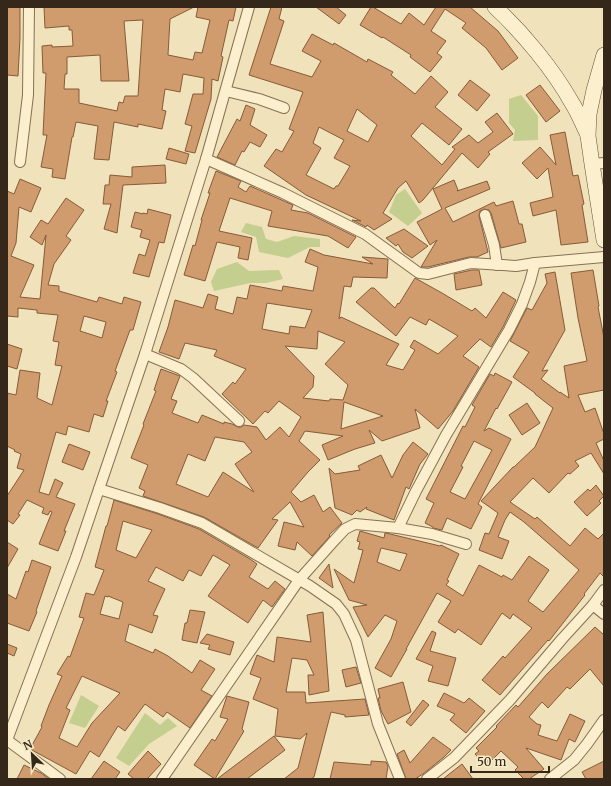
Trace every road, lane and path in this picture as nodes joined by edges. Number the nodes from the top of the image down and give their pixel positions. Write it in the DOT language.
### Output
graph roads {
  1 [pos="30,7"];
  2 [pos="249,7"];
  3 [pos="495,7"];
  4 [pos="604,55"];
  5 [pos="226,91"];
  6 [pos="284,108"];
  7 [pos="588,136"];
  8 [pos="206,159"];
  9 [pos="20,162"];
  10 [pos="598,164"];
  11 [pos="485,215"];
  12 [pos="604,240"];
  13 [pos="604,257"];
  14 [pos="535,264"];
  15 [pos="497,266"];
  16 [pos="145,354"];
  17 [pos="239,421"];
  18 [pos="99,489"];
  19 [pos="398,528"];
  20 [pos="466,544"];
  21 [pos="299,580"];
  22 [pos="604,590"];
  23 [pos="593,605"];
  24 [pos="604,614"];
  25 [pos="604,720"];
  26 [pos="7,740"];
  27 [pos="60,779"];
  28 [pos="162,779"];
  29 [pos="400,779"];
  30 [pos="427,779"];
  31 [pos="550,779"];
  1 -- 9 [label="street"];
  2 -- 5 [label="street"];
  3 -- 7 [label="street"];
  4 -- 7 [label="street"];
  5 -- 6 [label="street"];
  5 -- 8 [label="street"];
  7 -- 10 [label="street"];
  8 -- 15 [label="street"];
  8 -- 16 [label="street"];
  10 -- 12 [label="street"];
  11 -- 15 [label="street"];
  13 -- 14 [label="street"];
  14 -- 15 [label="street"];
  14 -- 19 [label="street"];
  16 -- 17 [label="street"];
  16 -- 18 [label="street"];
  18 -- 21 [label="street"];
  18 -- 26 [label="street"];
  19 -- 20 [label="street"];
  19 -- 21 [label="street"];
  21 -- 28 [label="street"];
  21 -- 29 [label="street"];
  22 -- 23 [label="street"];
  23 -- 24 [label="street"];
  23 -- 30 [label="street"];
  25 -- 31 [label="street"];
  26 -- 27 [label="street"];
}
